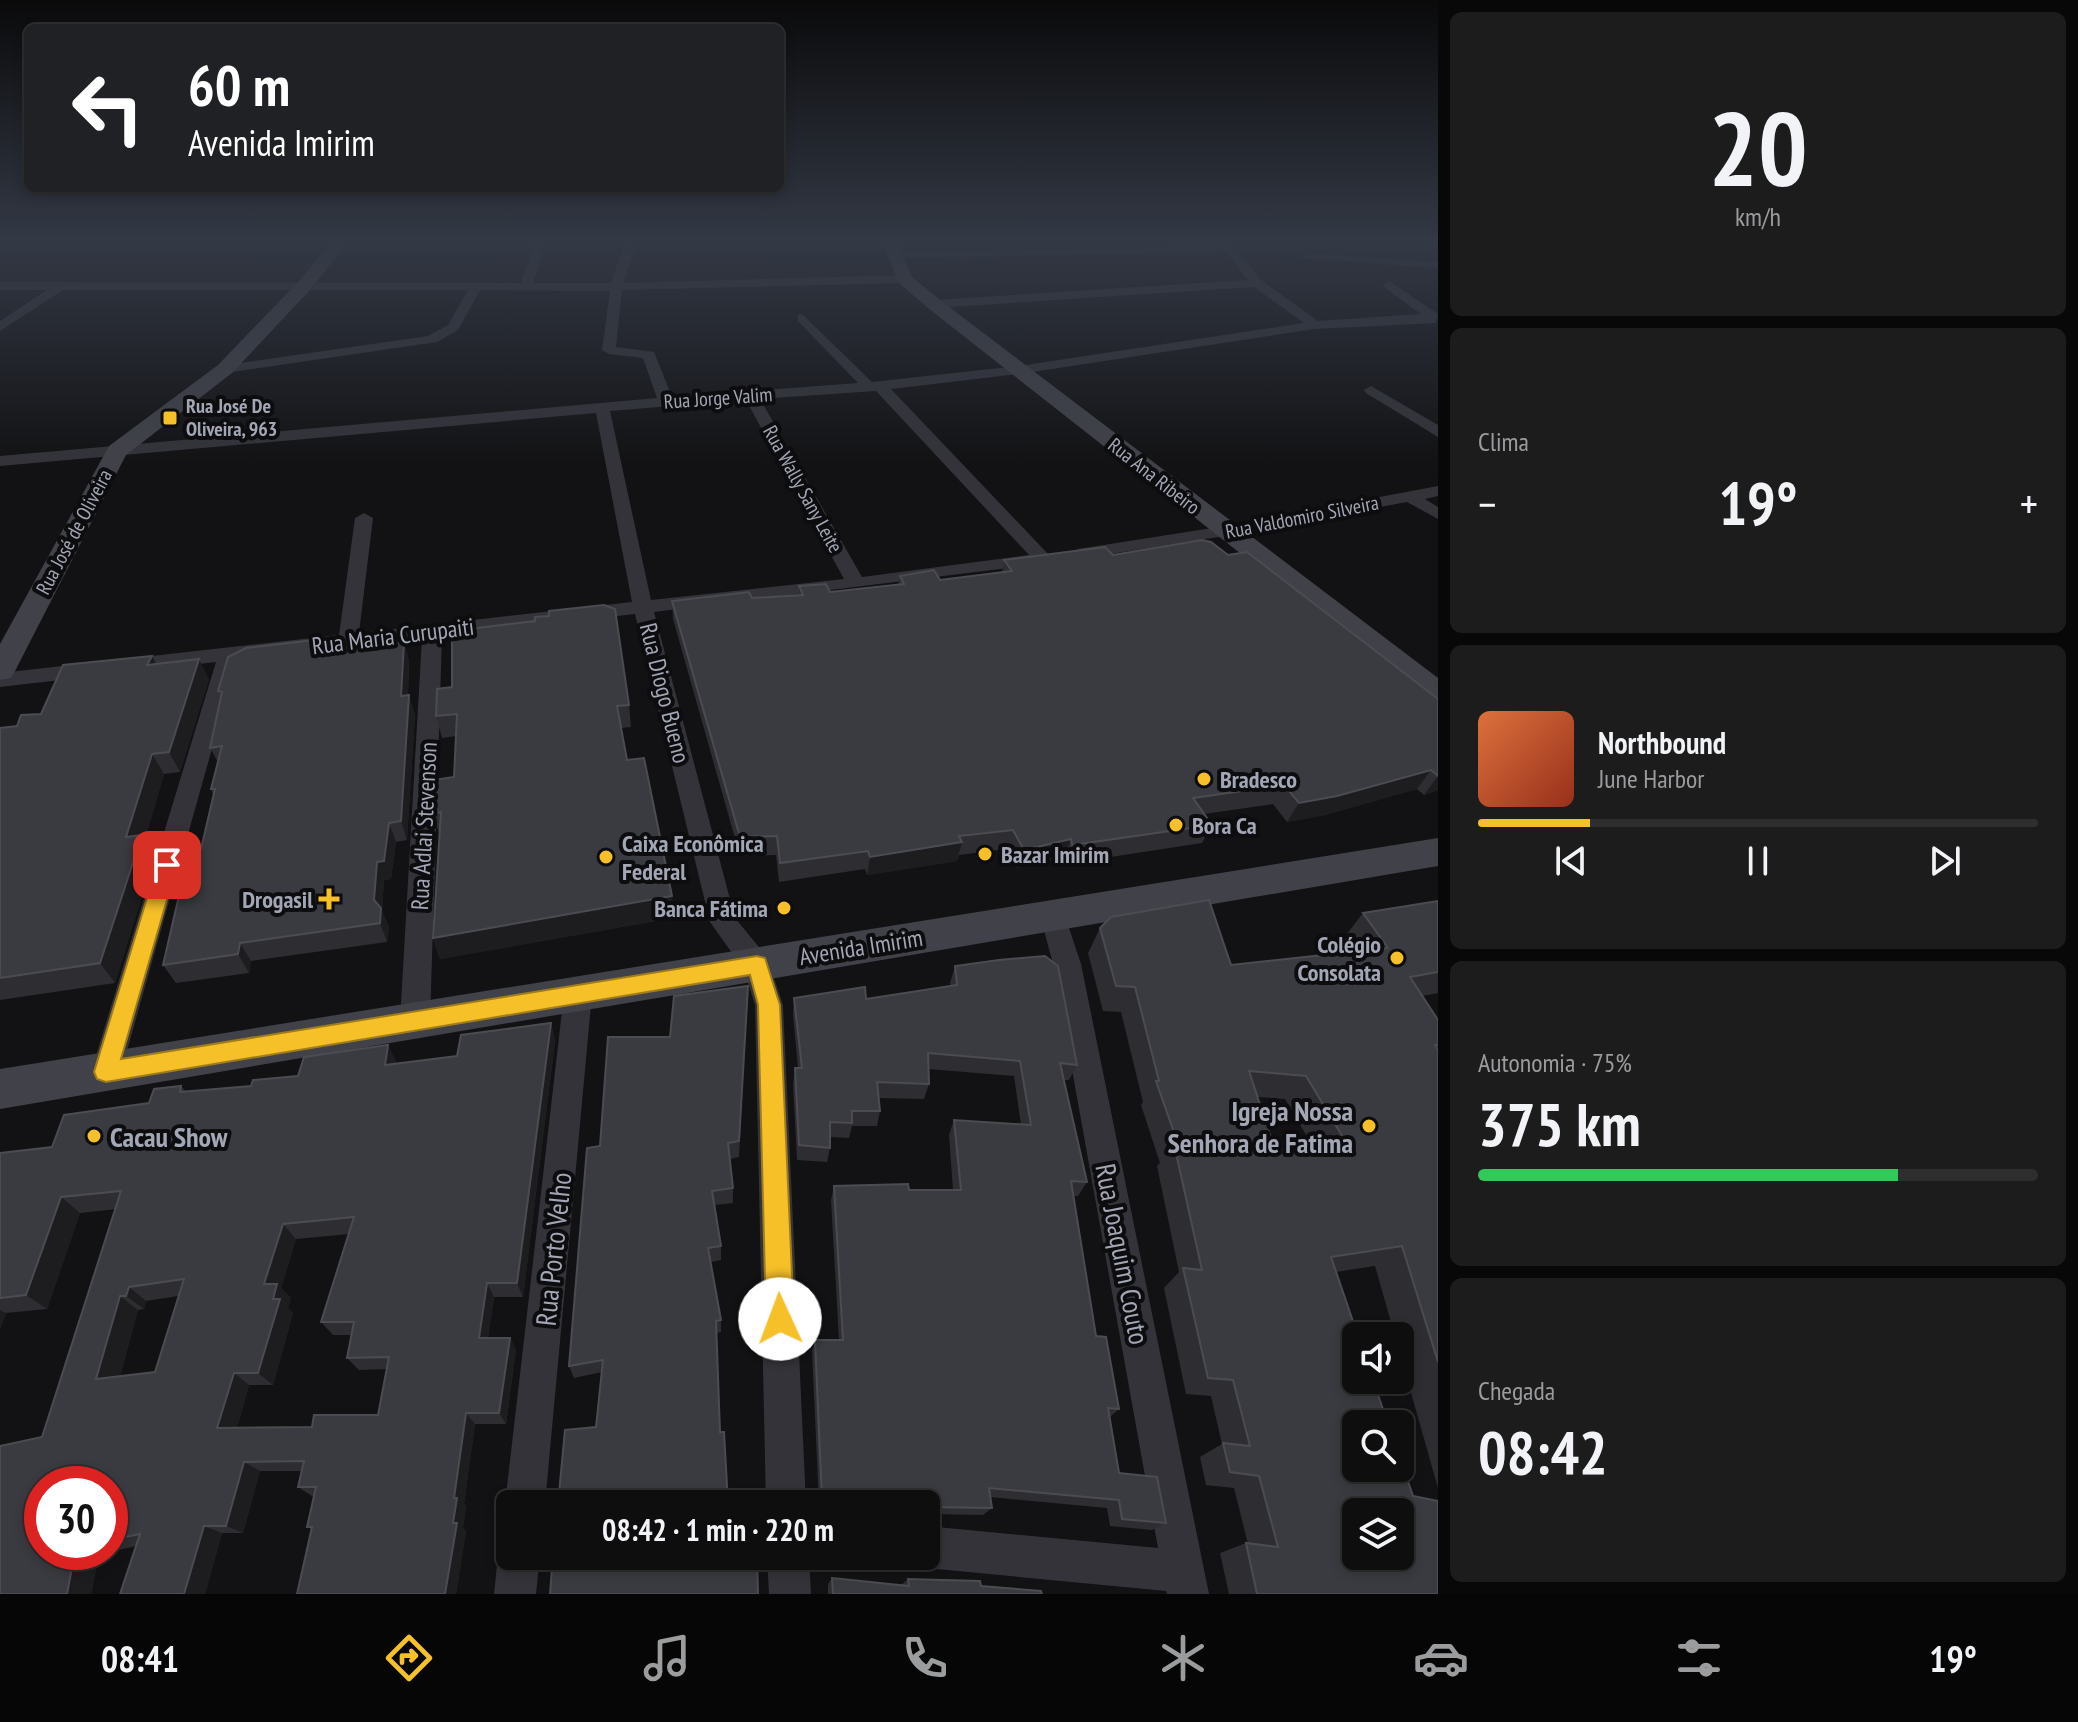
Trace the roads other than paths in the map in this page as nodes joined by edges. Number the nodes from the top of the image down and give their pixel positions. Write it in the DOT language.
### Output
graph roads {
  1 [pos="275,316"];
  2 [pos="459,316"];
  3 [pos="613,316"];
  4 [pos="950,316"];
  5 [pos="1303,316"];
  6 [pos="802,318"];
  7 [pos="1436,318"];
  8 [pos="1315,325"];
  9 [pos="225,369"];
  10 [pos="1019,370"];
  11 [pos="875,387"];
  12 [pos="1371,390"];
  13 [pos="750,395"];
  14 [pos="666,402"];
  15 [pos="602,408"];
  16 [pos="1438,432"];
  17 [pos="117,451"];
  18 [pos="0,461"];
  19 [pos="1438,491"];
  20 [pos="1409,496"];
  21 [pos="1438,514"];
  22 [pos="364,518"];
  23 [pos="1225,531"];
  24 [pos="1043,559"];
  25 [pos="856,583"];
  26 [pos="643,607"];
  27 [pos="432,632"];
  28 [pos="348,641"];
  29 [pos="229,655"];
  30 [pos="0,671"];
  31 [pos="0,680"];
  32 [pos="1438,693"];
  33 [pos="1438,852"];
  34 [pos="1053,915"];
  35 [pos="757,965"];
  36 [pos="578,994"];
  37 [pos="415,1021"];
  38 [pos="106,1072"];
  39 [pos="0,1089"];
  40 [pos="526,1490"];
  41 [pos="786,1490"];
  42 [pos="940,1549"];
  43 [pos="518,1570"];
  44 [pos="789,1570"];
  45 [pos="1186,1583"];
  46 [pos="515,1594"];
  47 [pos="790,1594"];
  1 -- 9 [label="street, Rua José de Oliveira"];
  2 -- 9 [label="street"];
  3 -- 14 [label="street"];
  4 -- 10 [label="street, Rua Ana Ribeiro"];
  5 -- 8 [label="street"];
  6 -- 11 [label="street"];
  7 -- 8 [label="street, Rua Jorge Valim"];
  8 -- 10 [label="street, Rua Jorge Valim"];
  9 -- 17 [label="street, Rua José de Oliveira"];
  10 -- 11 [label="street, Rua Jorge Valim"];
  10 -- 23 [label="street, Rua Ana Ribeiro"];
  11 -- 13 [label="street, Rua Jorge Valim"];
  11 -- 24 [label="street"];
  12 -- 16 [label="street"];
  13 -- 14 [label="street, Rua Jorge Valim"];
  13 -- 25 [label="street, Rua Wally Sany Leite"];
  14 -- 15 [label="street, Rua Jorge Valim"];
  15 -- 17 [label="street, Rua Jorge Valim"];
  15 -- 26 [label="street, Rua Diogo Bueno"];
  17 -- 18 [label="street, Rua Jorge Valim"];
  17 -- 30 [label="street, Rua José de Oliveira"];
  19 -- 20 [label="street, Rua Valdomiro Silveira"];
  20 -- 21 [label="street"];
  20 -- 23 [label="street, Rua Valdomiro Silveira"];
  22 -- 28 [label="street"];
  23 -- 24 [label="street, Rua Valdomiro Silveira"];
  23 -- 32 [label="street, Rua Ana Ribeiro"];
  24 -- 25 [label="street, Rua Valdomiro Silveira"];
  25 -- 26 [label="street, Rua Valdomiro Silveira"];
  26 -- 27 [label="street, Rua Maria Curupaiti"];
  26 -- 35 [label="street, Rua Diogo Bueno"];
  27 -- 28 [label="street, Rua Maria Curupaiti"];
  27 -- 37 [label="street, Rua Adlai Stevenson"];
  28 -- 29 [label="street, Rua Maria Curupaiti"];
  29 -- 31 [label="street, Rua Maria Curupaiti"];
  29 -- 38 [label="street"];
  33 -- 34 [label="street, Avenida Imirim"];
  34 -- 35 [label="street, Avenida Imirim"];
  34 -- 45 [label="street, Rua Joaquim Couto"];
  35 -- 36 [label="street, Avenida Imirim"];
  35 -- 41 [label="street"];
  36 -- 37 [label="street, Avenida Imirim"];
  36 -- 40 [label="street, Rua Porto Velho"];
  37 -- 38 [label="street, Avenida Imirim"];
  38 -- 39 [label="street, Avenida Imirim"];
  42 -- 45 [label="street"];
  43 -- 46 [label="street"];
  44 -- 47 [label="street"];
}
